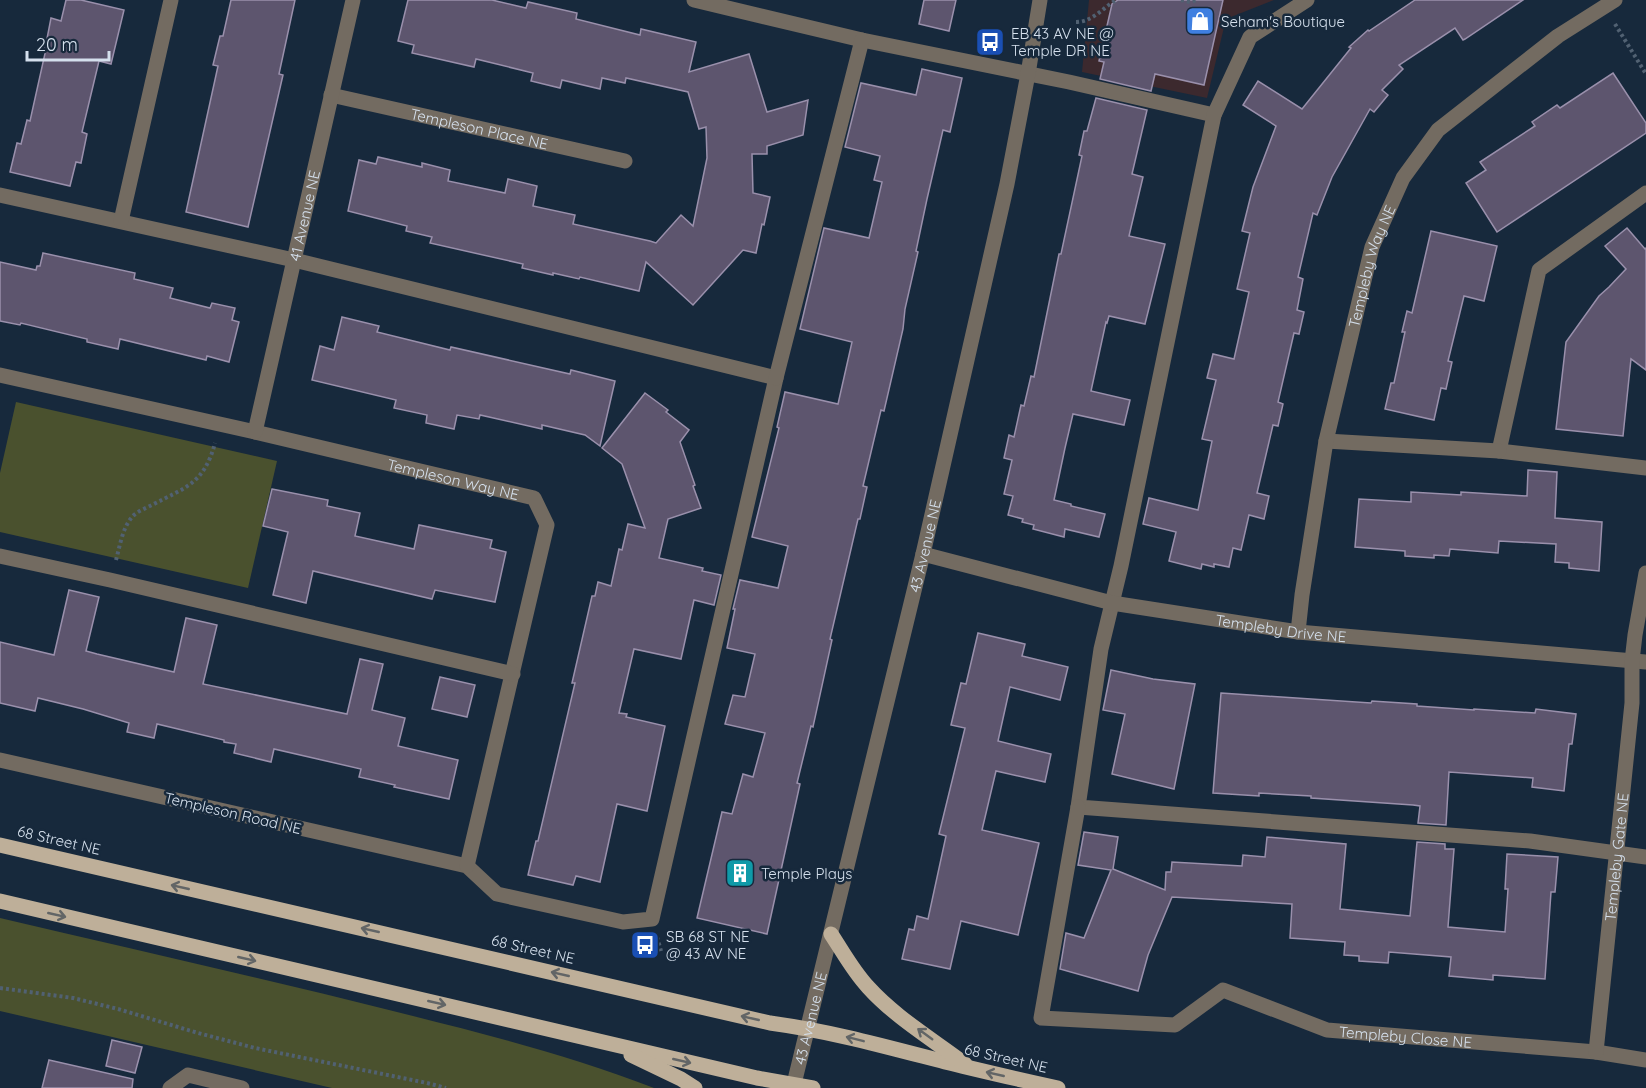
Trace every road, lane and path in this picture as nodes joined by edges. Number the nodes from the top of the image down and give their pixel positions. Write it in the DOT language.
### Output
graph roads {
  1 [pos="171,0"];
  2 [pos="353,0"];
  3 [pos="694,0"];
  4 [pos="1040,0"];
  5 [pos="1116,0"];
  6 [pos="1181,0"];
  7 [pos="1197,0"];
  8 [pos="1307,0"];
  9 [pos="1610,3"];
  10 [pos="1076,22"];
  11 [pos="862,40"];
  12 [pos="1028,74"];
  13 [pos="1646,75"];
  14 [pos="331,95"];
  15 [pos="1214,115"];
  16 [pos="625,161"];
  17 [pos="1646,193"];
  18 [pos="0,195"];
  19 [pos="121,221"];
  20 [pos="294,260"];
  21 [pos="0,375"];
  22 [pos="776,378"];
  23 [pos="219,424"];
  24 [pos="255,432"];
  25 [pos="1326,441"];
  26 [pos="1499,451"];
  27 [pos="1646,468"];
  28 [pos="923,554"];
  29 [pos="0,556"];
  30 [pos="1646,573"];
  31 [pos="111,580"];
  32 [pos="1112,603"];
  33 [pos="1298,633"];
  34 [pos="1639,661"];
  35 [pos="513,674"];
  36 [pos="0,760"];
  37 [pos="1078,807"];
  38 [pos="0,845"];
  39 [pos="1616,852"];
  40 [pos="1646,857"];
  41 [pos="467,866"];
  42 [pos="0,901"];
  43 [pos="831,933"];
  44 [pos="0,988"];
  45 [pos="808,1028"];
  46 [pos="604,1042"];
  47 [pos="1596,1052"];
  48 [pos="1646,1060"];
  49 [pos="973,1069"];
  50 [pos="793,1086"];
  51 [pos="170,1088"];
  52 [pos="243,1088"];
  53 [pos="446,1088"];
  54 [pos="695,1088"];
  55 [pos="813,1088"];
  56 [pos="1058,1088"];
  1 -- 19 [label="street"];
  2 -- 14 [label="street, 41 Avenue NE"];
  3 -- 11 [label="street"];
  4 -- 12 [label="street, 43 Avenue NE"];
  5 -- 10 [label="path"];
  6 -- 7 [label="path"];
  8 -- 15 [label="street"];
  9 -- 13 [label="path"];
  9 -- 25 [label="street, Templeby Way NE"];
  11 -- 12 [label="street"];
  11 -- 22 [label="street"];
  12 -- 15 [label="street"];
  12 -- 28 [label="street, 43 Avenue NE"];
  14 -- 16 [label="street, Templeson Place NE"];
  14 -- 20 [label="street, 41 Avenue NE"];
  15 -- 32 [label="street"];
  17 -- 26 [label="street"];
  18 -- 19 [label="street"];
  19 -- 20 [label="street"];
  20 -- 22 [label="street"];
  20 -- 24 [label="street, 41 Avenue NE"];
  21 -- 23 [label="street, Templeson Way NE"];
  22 -- 41 [label="street"];
  23 -- 24 [label="street, Templeson Way NE"];
  23 -- 31 [label="path"];
  24 -- 35 [label="street, Templeson Way NE"];
  25 -- 26 [label="street"];
  25 -- 33 [label="street, Templeby Way NE"];
  26 -- 27 [label="street"];
  28 -- 32 [label="street, Templeby Drive NE"];
  28 -- 43 [label="street, 43 Avenue NE"];
  29 -- 31 [label="street"];
  30 -- 34 [label="street, Templeby Gate NE"];
  31 -- 35 [label="street"];
  32 -- 33 [label="street, Templeby Drive NE"];
  32 -- 37 [label="street"];
  33 -- 34 [label="street, Templeby Drive NE"];
  34 -- 39 [label="street, Templeby Gate NE"];
  35 -- 41 [label="street, Templeson Way NE"];
  36 -- 41 [label="street, Templeson Road NE"];
  37 -- 39 [label="street"];
  37 -- 47 [label="street, Templeby Close NE"];
  45 -- 38 [label="main road, 68 Street NE, one-way"];
  39 -- 40 [label="street"];
  39 -- 47 [label="street, Templeby Gate NE"];
  42 -- 46 [label="main road, one-way"];
  43 -- 45 [label="street, 43 Avenue NE"];
  49 -- 43 [label="main road, one-way"];
  44 -- 53 [label="path"];
  49 -- 45 [label="main road, 68 Street NE, one-way"];
  45 -- 50 [label="street, 43 Avenue NE"];
  46 -- 50 [label="main road, one-way"];
  46 -- 54 [label="main road"];
  47 -- 48 [label="street, Templeby Close NE"];
  56 -- 49 [label="main road, 68 Street NE, one-way"];
  50 -- 55 [label="main road"];
  51 -- 52 [label="street"];
}
